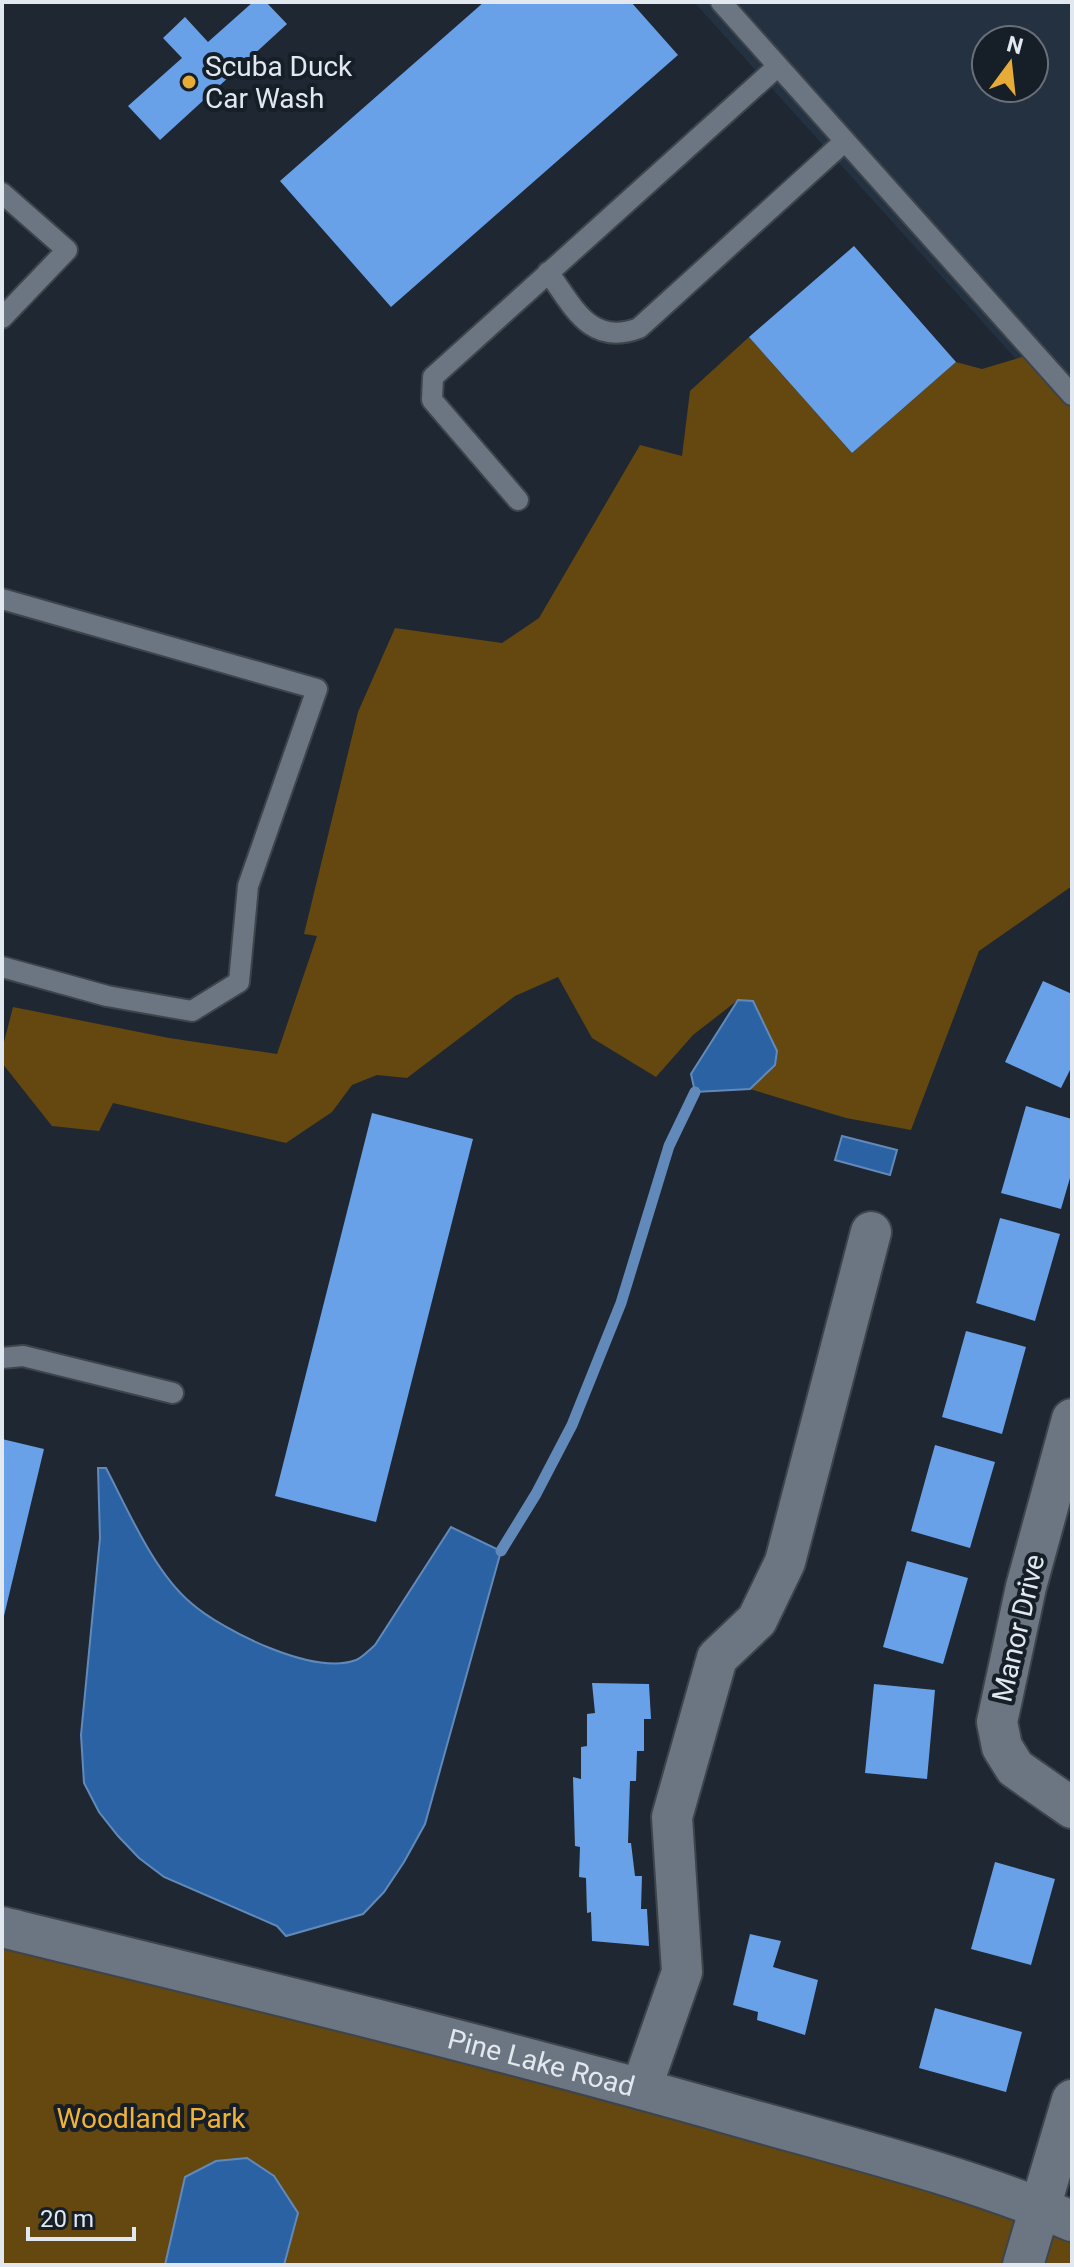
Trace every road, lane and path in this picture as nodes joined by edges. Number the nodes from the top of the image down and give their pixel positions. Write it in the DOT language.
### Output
graph roads {
  1 [pos="721,2"];
  2 [pos="778,66"];
  3 [pos="845,141"];
  4 [pos="2,193"];
  5 [pos="548,272"];
  6 [pos="2,318"];
  7 [pos="1072,395"];
  8 [pos="518,500"];
  9 [pos="2,599"];
  10 [pos="2,967"];
  11 [pos="871,1232"];
  12 [pos="2,1358"];
  13 [pos="173,1393"];
  14 [pos="1072,1419"];
  15 [pos="1072,1808"];
  16 [pos="2,1927"];
  17 [pos="641,2089"];
  18 [pos="1072,2100"];
  19 [pos="1056,2214"];
  20 [pos="1023,2265"];
  1 -- 2 [label="lane"];
  2 -- 3 [label="lane"];
  2 -- 5 [label="lane"];
  3 -- 5 [label="lane"];
  3 -- 7 [label="lane"];
  4 -- 6 [label="lane"];
  5 -- 8 [label="lane"];
  9 -- 10 [label="lane"];
  11 -- 17 [label="street"];
  12 -- 13 [label="lane"];
  14 -- 15 [label="street, Manor Drive"];
  16 -- 17 [label="street, Pine Lake Road"];
  17 -- 19 [label="street, Pine Lake Road"];
  18 -- 19 [label="street"];
  19 -- 20 [label="street"];
}
